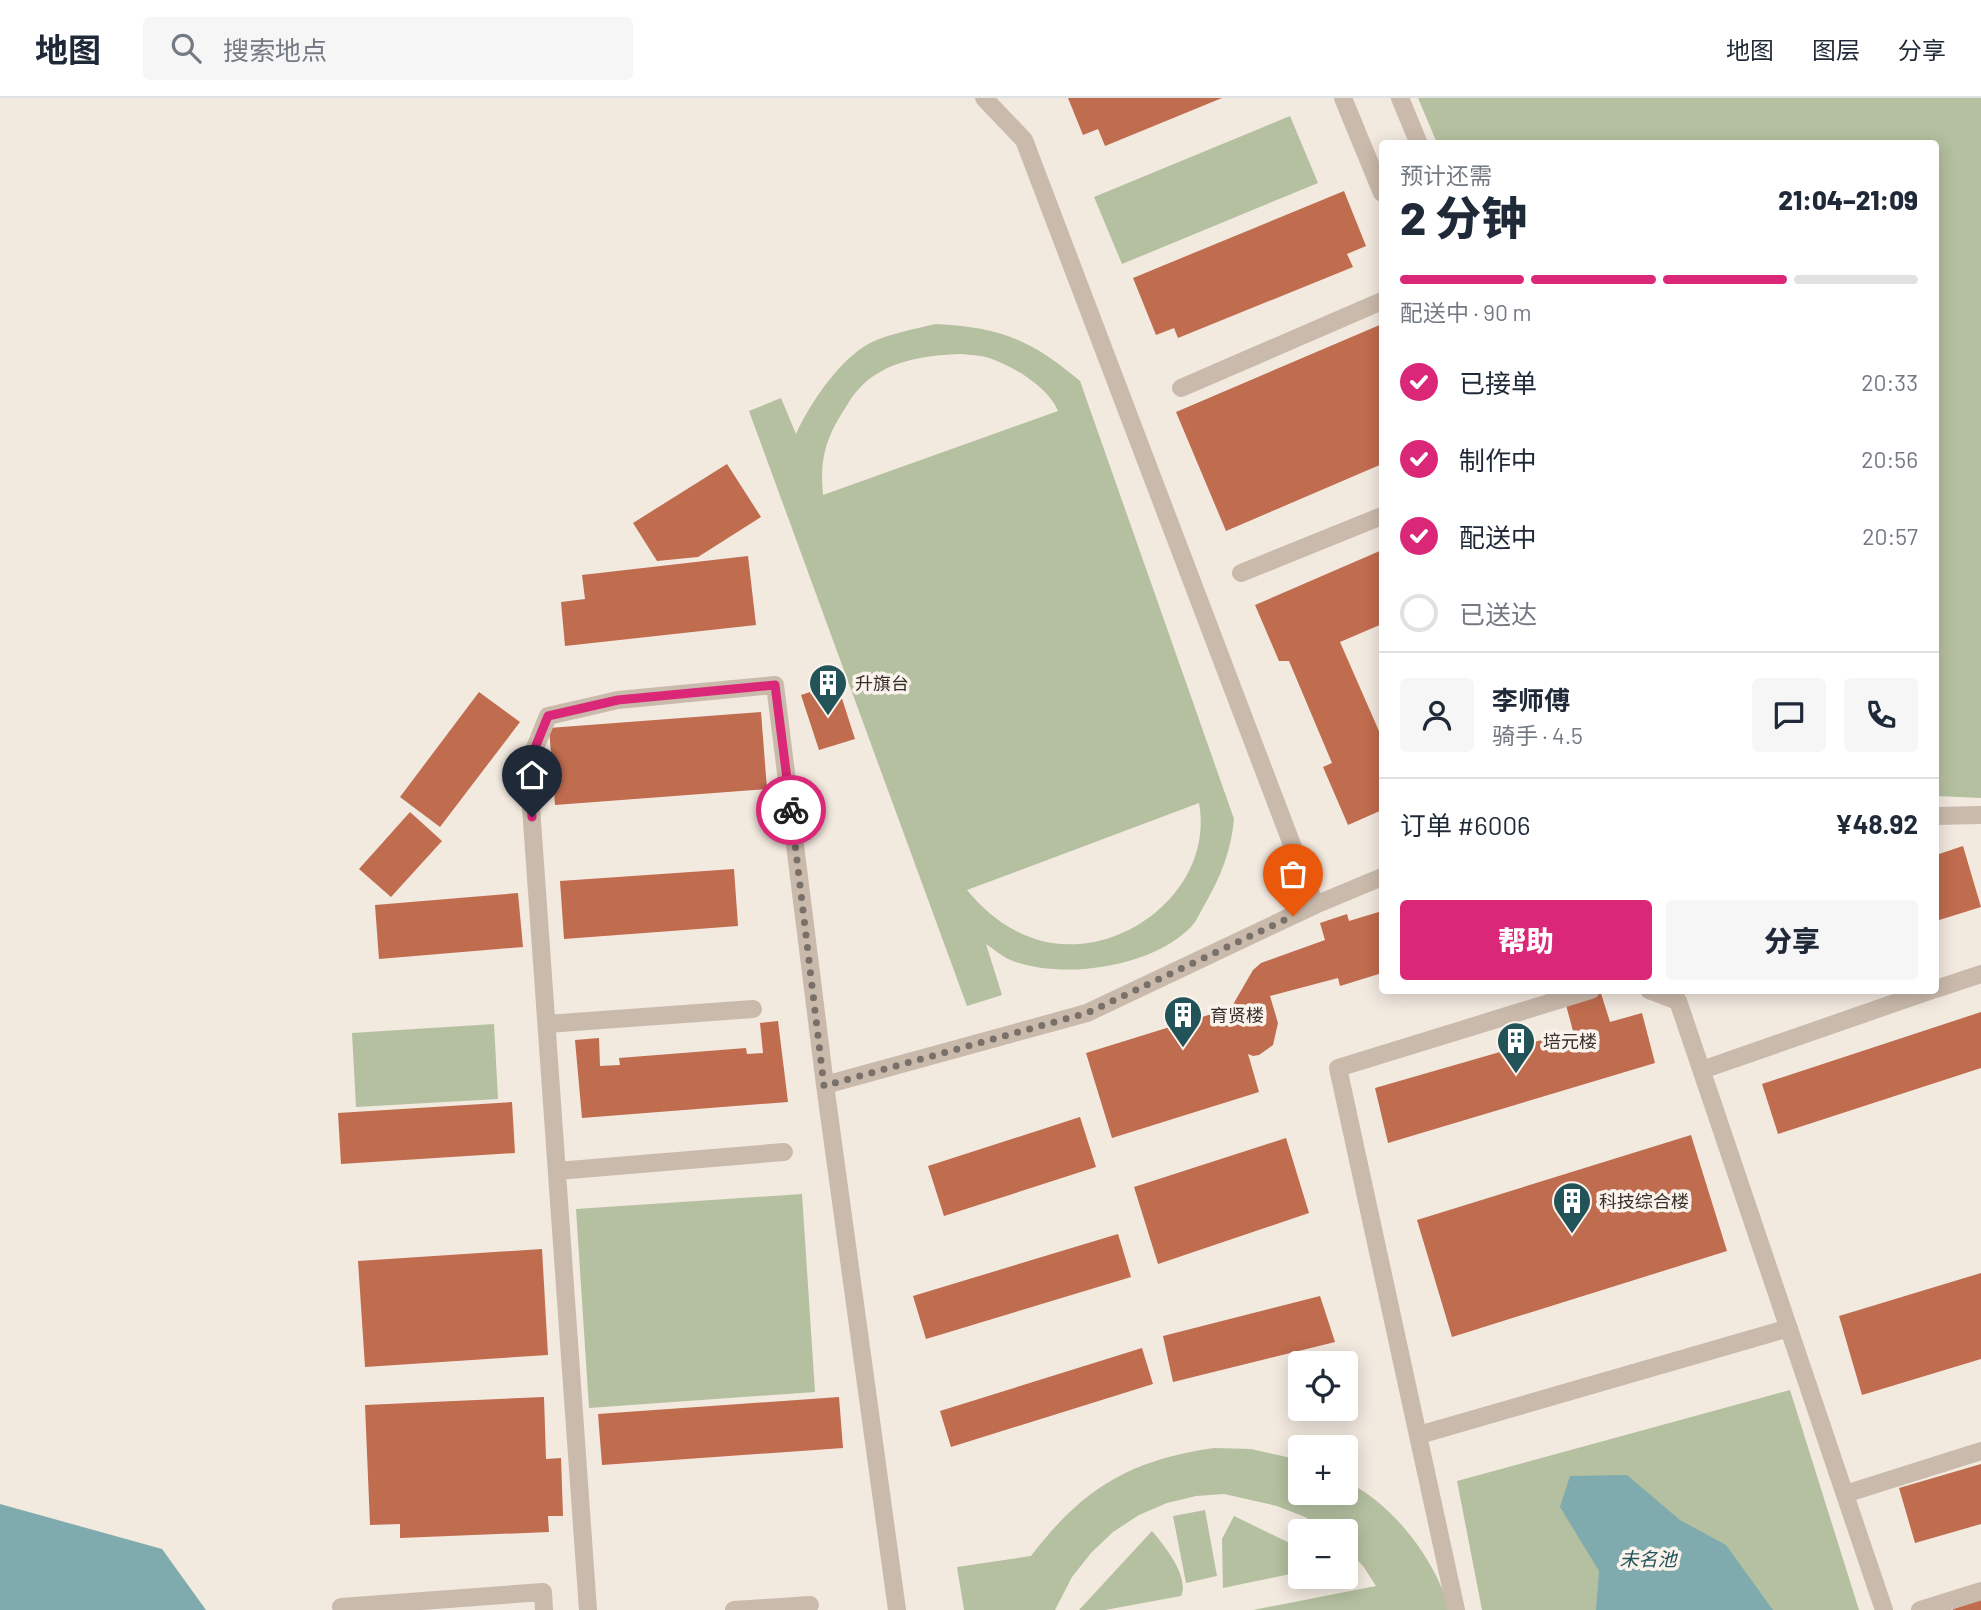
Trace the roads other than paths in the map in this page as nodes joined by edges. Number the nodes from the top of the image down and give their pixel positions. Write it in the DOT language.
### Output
graph roads {
  1 [pos="984,98"];
  2 [pos="1343,98"];
  3 [pos="1400,98"];
  4 [pos="1417,140"];
  5 [pos="1379,186"];
  6 [pos="1379,303"];
  7 [pos="1181,388"];
  8 [pos="1379,517"];
  9 [pos="1241,573"];
  10 [pos="1981,815"];
  11 [pos="1939,816"];
  12 [pos="1379,878"];
  13 [pos="1315,905"];
  14 [pos="1981,974"];
  15 [pos="1939,988"];
  16 [pos="1578,994"];
  17 [pos="1660,994"];
  18 [pos="1922,994"];
  19 [pos="753,1009"];
  20 [pos="547,1024"];
  21 [pos="1702,1070"];
  22 [pos="824,1086"];
  23 [pos="784,1152"];
  24 [pos="557,1171"];
  25 [pos="1789,1328"];
  26 [pos="1419,1435"];
  27 [pos="1981,1451"];
  28 [pos="1845,1494"];
  29 [pos="1981,1591"];
  30 [pos="810,1605"];
  31 [pos="341,1607"];
  32 [pos="544,1610"];
  33 [pos="588,1610"];
  34 [pos="734,1610"];
  35 [pos="897,1610"];
  36 [pos="1456,1610"];
  37 [pos="1884,1610"];
  38 [pos="1920,1610"];
  1 -- 13 [label="street"];
  2 -- 5 [label="street"];
  3 -- 4 [label="street"];
  6 -- 7 [label="street"];
  8 -- 9 [label="street"];
  10 -- 11 [label="street"];
  12 -- 13 [label="street"];
  13 -- 22 [label="street"];
  14 -- 15 [label="street"];
  16 -- 26 [label="street"];
  17 -- 21 [label="street"];
  18 -- 21 [label="street"];
  19 -- 20 [label="street"];
  20 -- 22 [label="street"];
  20 -- 24 [label="street"];
  21 -- 25 [label="street"];
  22 -- 35 [label="street"];
  23 -- 24 [label="street"];
  24 -- 33 [label="street"];
  25 -- 26 [label="street"];
  25 -- 28 [label="street"];
  26 -- 36 [label="street"];
  27 -- 28 [label="street"];
  28 -- 37 [label="street"];
  29 -- 38 [label="street"];
  30 -- 34 [label="street"];
  31 -- 32 [label="street"];
}
